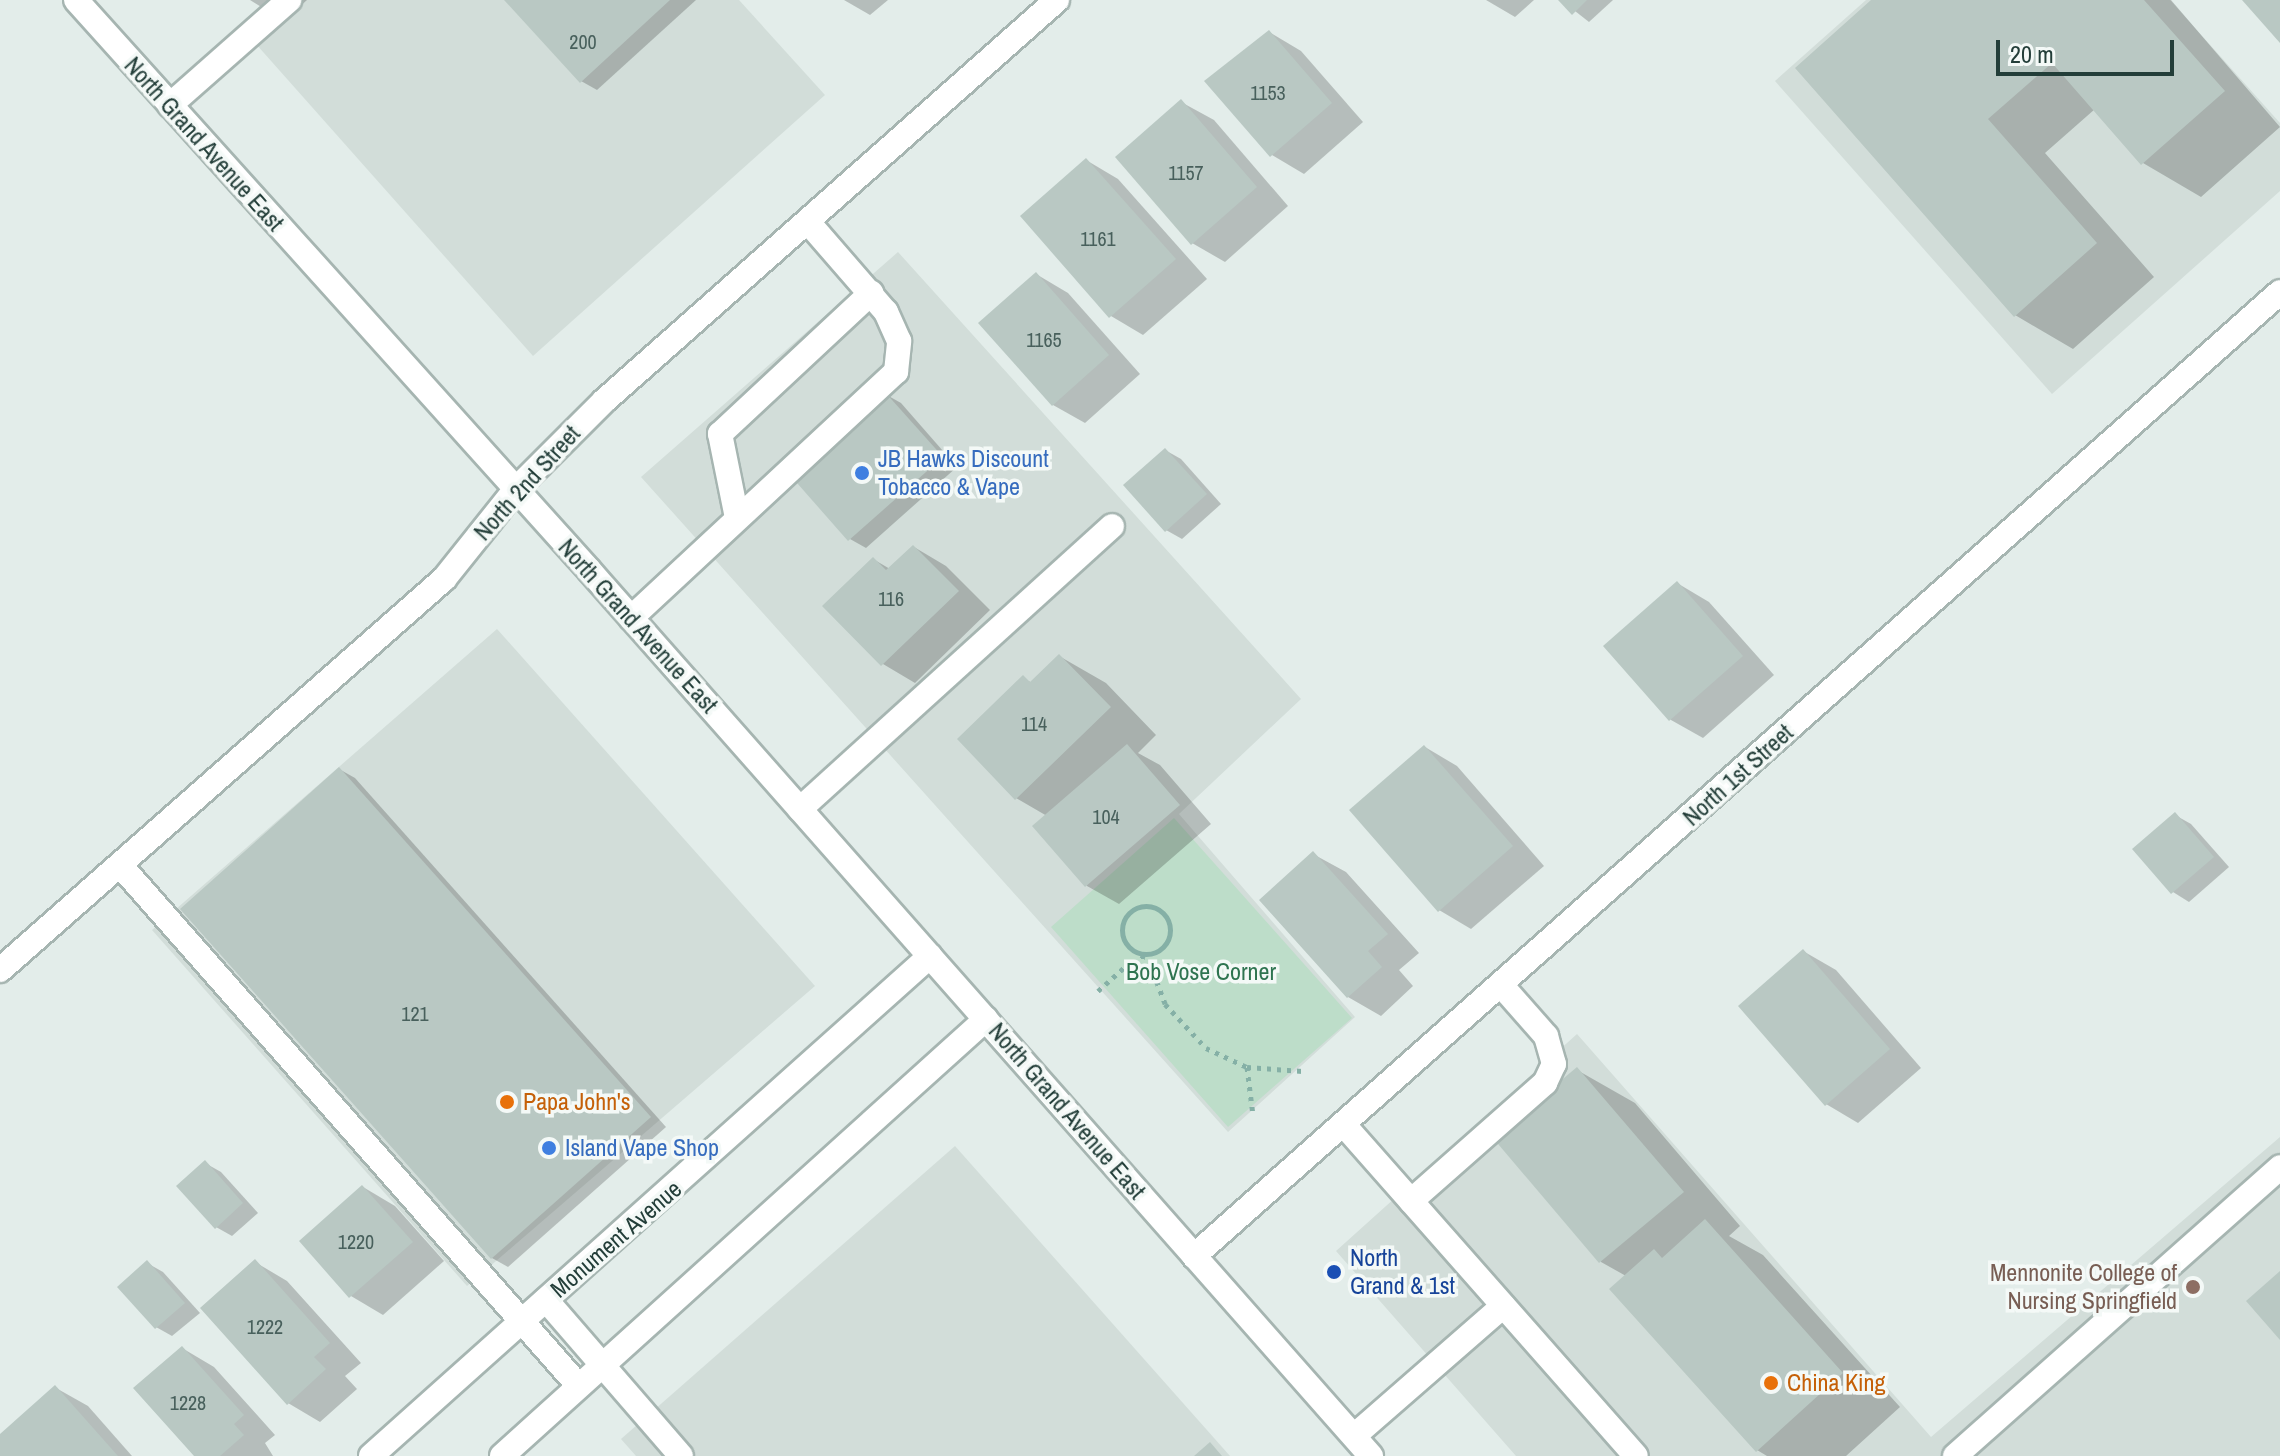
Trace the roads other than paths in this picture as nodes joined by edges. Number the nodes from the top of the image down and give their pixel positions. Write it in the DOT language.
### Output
graph roads {
  1 [pos="76,0"];
  2 [pos="289,0"];
  3 [pos="1057,0"];
  4 [pos="170,105"];
  5 [pos="808,222"];
  6 [pos="2280,292"];
  7 [pos="871,293"];
  8 [pos="515,490"];
  9 [pos="737,518"];
  10 [pos="1112,526"];
  11 [pos="631,618"];
  12 [pos="800,809"];
  13 [pos="120,865"];
  14 [pos="930,956"];
  15 [pos="0,970"];
  16 [pos="1501,985"];
  17 [pos="986,1019"];
  18 [pos="1344,1125"];
  19 [pos="2280,1167"];
  20 [pos="1411,1201"];
  21 [pos="1194,1256"];
  22 [pos="546,1300"];
  23 [pos="1503,1306"];
  24 [pos="523,1322"];
  25 [pos="601,1363"];
  26 [pos="578,1385"];
  27 [pos="1354,1436"];
  28 [pos="371,1456"];
  29 [pos="502,1456"];
  30 [pos="681,1456"];
  31 [pos="1371,1456"];
  32 [pos="1636,1456"];
  33 [pos="1955,1456"];
  1 -- 4 [label="street, North Grand Avenue East"];
  2 -- 4 [label="street"];
  3 -- 5 [label="street, North 2nd Street"];
  4 -- 8 [label="street, North Grand Avenue East"];
  5 -- 7 [label="street"];
  5 -- 8 [label="street, North 2nd Street"];
  6 -- 16 [label="street, North 1st Street"];
  7 -- 9 [label="street"];
  7 -- 9 [label="street"];
  8 -- 11 [label="street, North Grand Avenue East"];
  8 -- 13 [label="street, North 2nd Street"];
  9 -- 11 [label="street"];
  10 -- 12 [label="street"];
  11 -- 12 [label="street, North Grand Avenue East"];
  12 -- 14 [label="street, North Grand Avenue East"];
  13 -- 15 [label="street, North 2nd Street"];
  13 -- 24 [label="street"];
  14 -- 17 [label="street, North Grand Avenue East"];
  14 -- 22 [label="street, Monument Avenue"];
  16 -- 18 [label="street, North 1st Street"];
  16 -- 20 [label="street"];
  17 -- 21 [label="street, North Grand Avenue East"];
  17 -- 25 [label="street"];
  18 -- 20 [label="street"];
  18 -- 21 [label="street, North 1st Street"];
  19 -- 33 [label="street"];
  20 -- 23 [label="street"];
  21 -- 27 [label="street, North Grand Avenue East"];
  22 -- 24 [label="street, Monument Avenue"];
  22 -- 25 [label="street"];
  23 -- 27 [label="street"];
  23 -- 32 [label="street"];
  24 -- 26 [label="street"];
  24 -- 28 [label="street, Monument Avenue"];
  25 -- 26 [label="street"];
  25 -- 30 [label="street"];
  26 -- 29 [label="street"];
  27 -- 31 [label="street, North Grand Avenue East"];
}
